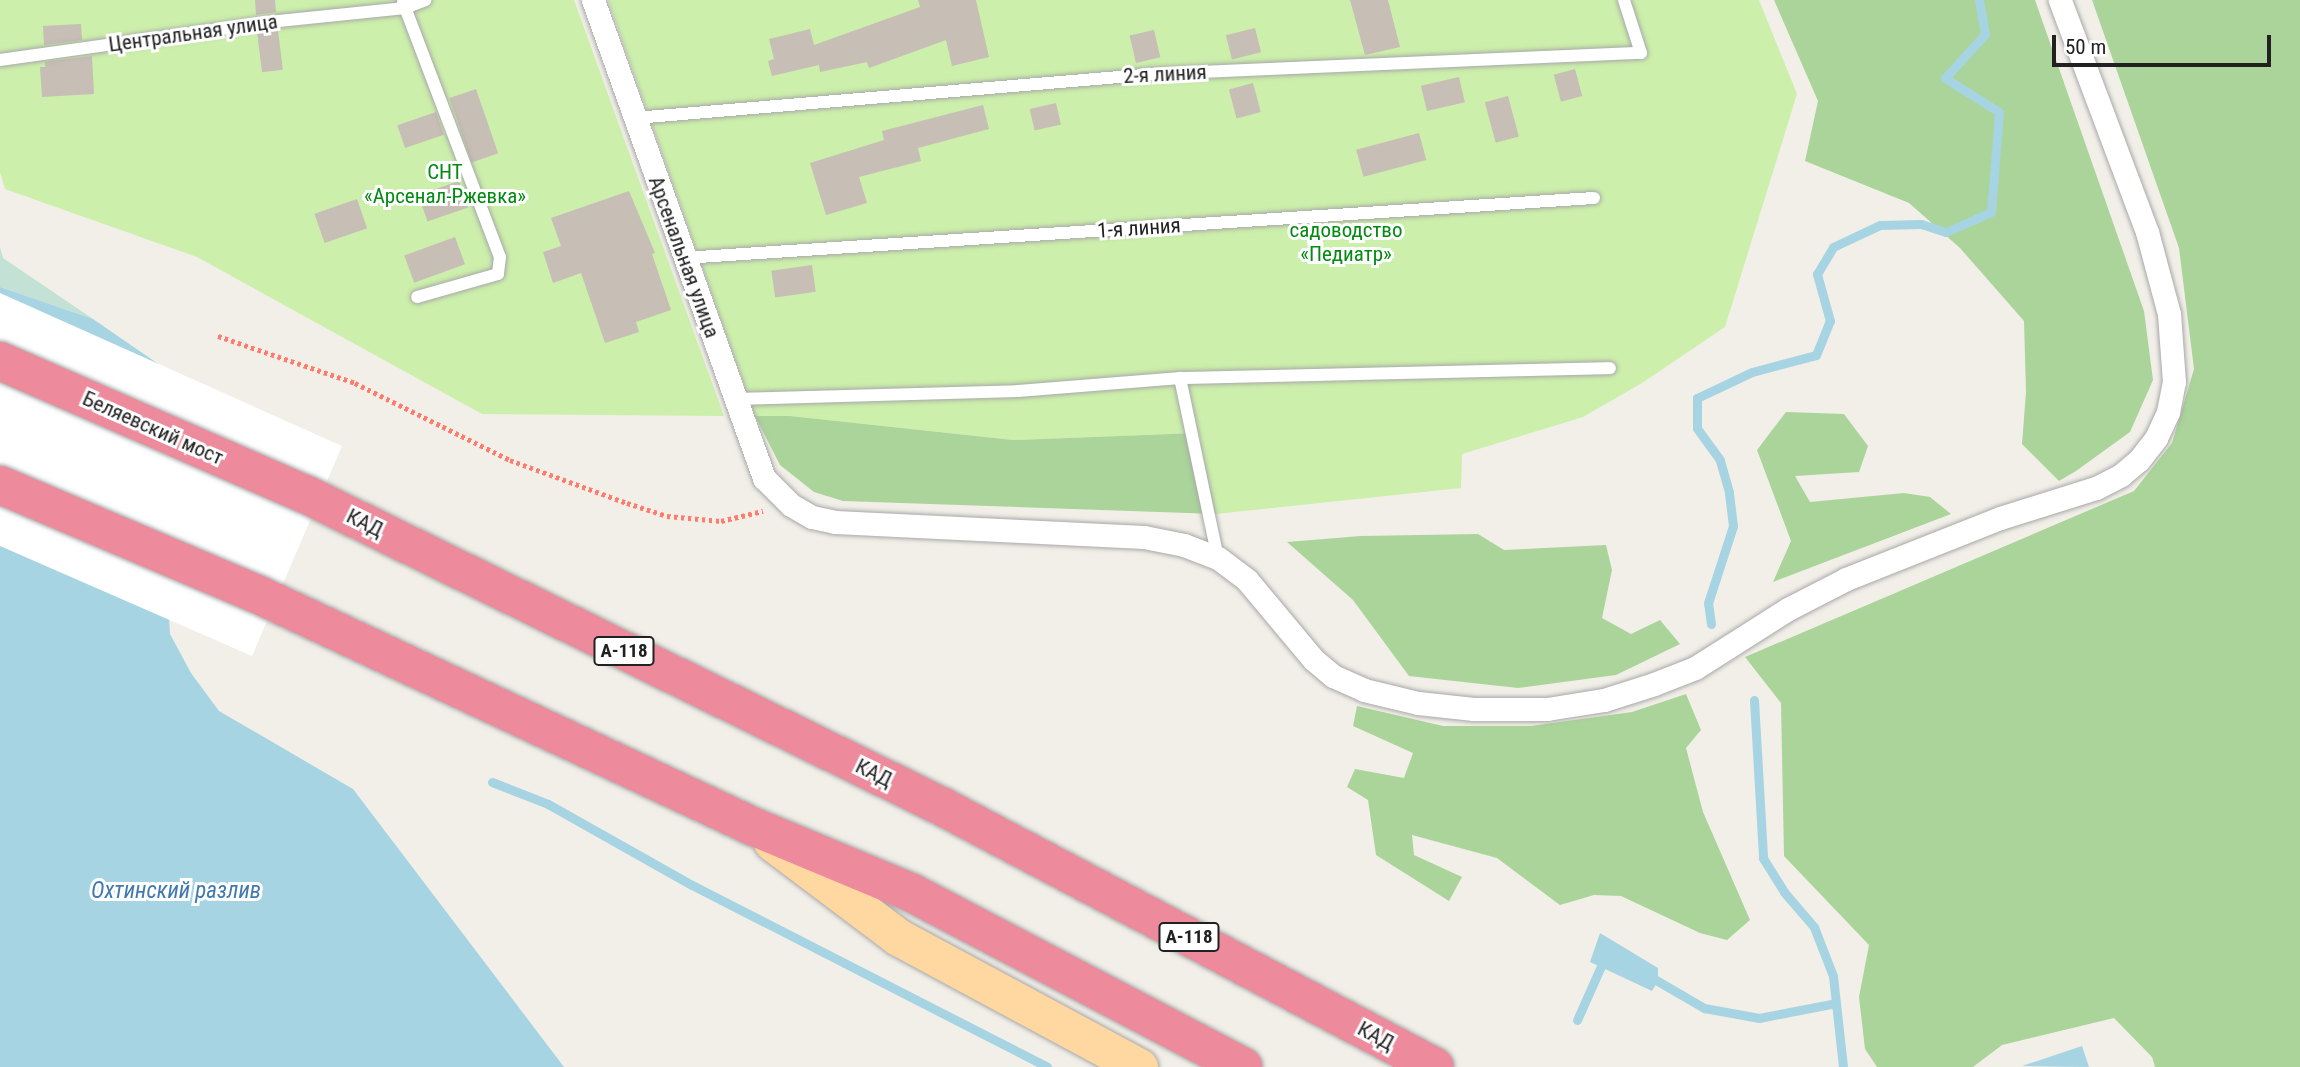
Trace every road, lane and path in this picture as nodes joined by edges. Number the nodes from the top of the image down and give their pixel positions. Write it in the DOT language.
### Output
graph roads {
  1 [pos="426,0"];
  2 [pos="593,0"];
  3 [pos="1624,0"];
  4 [pos="2060,0"];
  5 [pos="403,4"];
  6 [pos="0,60"];
  7 [pos="635,118"];
  8 [pos="1594,198"];
  9 [pos="683,258"];
  10 [pos="417,297"];
  11 [pos="218,336"];
  12 [pos="0,361"];
  13 [pos="1610,368"];
  14 [pos="1180,378"];
  15 [pos="736,399"];
  16 [pos="0,485"];
  17 [pos="305,494"];
  18 [pos="791,505"];
  19 [pos="1218,558"];
  20 [pos="752,826"];
  21 [pos="1139,1067"];
  22 [pos="1243,1067"];
  23 [pos="1435,1067"];
  1 -- 5 [label="lane, Центральная улица"];
  2 -- 7 [label="street, Арсенальная улица"];
  3 -- 7 [label="lane, 2-я линия"];
  4 -- 19 [label="street"];
  5 -- 6 [label="lane, Центральная улица"];
  5 -- 10 [label="lane"];
  7 -- 9 [label="street, Арсенальная улица"];
  8 -- 9 [label="lane, 1-я линия"];
  9 -- 15 [label="street, Арсенальная улица"];
  11 -- 18 [label="path"];
  12 -- 17 [label="highway, Беляевский мост / А-118"];
  13 -- 14 [label="lane"];
  14 -- 15 [label="lane"];
  14 -- 19 [label="lane"];
  15 -- 18 [label="street, Арсенальная улица"];
  16 -- 20 [label="highway"];
  17 -- 23 [label="highway, КАД / А-118"];
  18 -- 19 [label="street"];
  20 -- 21 [label="main road"];
  20 -- 22 [label="highway"];
}
